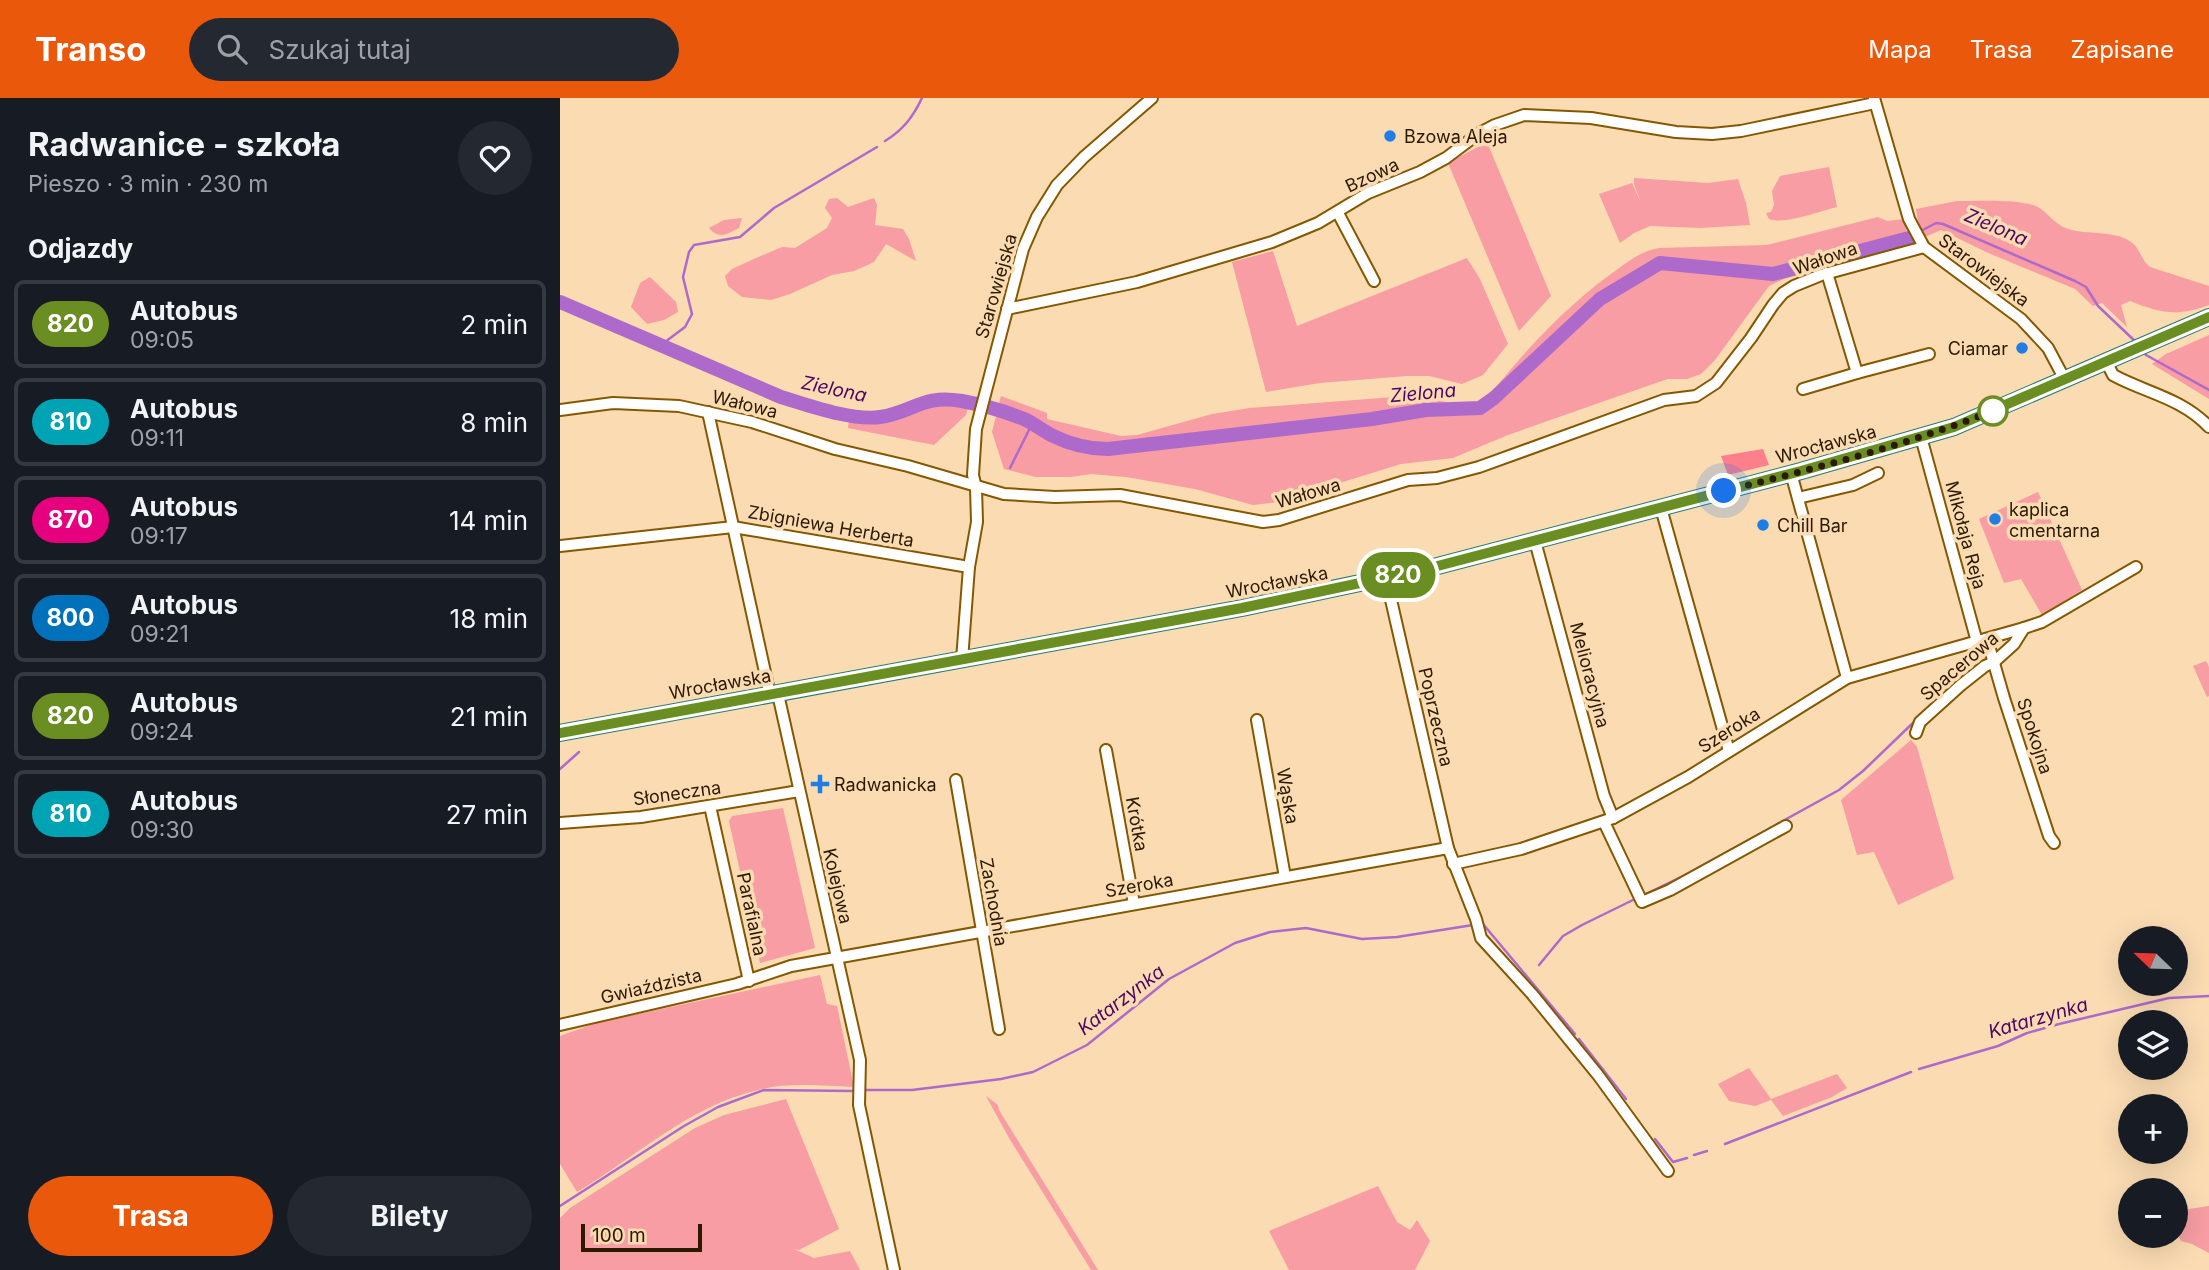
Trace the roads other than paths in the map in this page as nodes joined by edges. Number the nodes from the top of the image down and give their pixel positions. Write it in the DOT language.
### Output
graph roads {
  1 [pos="1152,98"];
  2 [pos="1874,100"];
  3 [pos="1338,213"];
  4 [pos="1920,239"];
  5 [pos="1824,274"];
  6 [pos="1374,281"];
  7 [pos="1007,309"];
  8 [pos="2209,317"];
  9 [pos="1929,354"];
  10 [pos="2106,362"];
  11 [pos="1857,373"];
  12 [pos="2065,380"];
  13 [pos="1803,388"];
  14 [pos="560,410"];
  15 [pos="709,412"];
  16 [pos="2209,427"];
  17 [pos="1921,437"];
  18 [pos="1878,472"];
  19 [pos="1791,473"];
  20 [pos="976,488"];
  21 [pos="1798,498"];
  22 [pos="1661,508"];
  23 [pos="733,527"];
  24 [pos="1535,541"];
  25 [pos="560,545"];
  26 [pos="970,567"];
  27 [pos="2136,567"];
  28 [pos="1386,578"];
  29 [pos="2024,628"];
  30 [pos="1982,640"];
  31 [pos="962,660"];
  32 [pos="1994,662"];
  33 [pos="1847,678"];
  34 [pos="774,694"];
  35 [pos="1257,720"];
  36 [pos="560,733"];
  37 [pos="1916,733"];
  38 [pos="1106,750"];
  39 [pos="1730,751"];
  40 [pos="956,780"];
  41 [pos="799,791"];
  42 [pos="710,806"];
  43 [pos="1609,820"];
  44 [pos="560,823"];
  45 [pos="1786,826"];
  46 [pos="2054,843"];
  47 [pos="1448,848"];
  48 [pos="1453,864"];
  49 [pos="1285,877"];
  50 [pos="1133,904"];
  51 [pos="982,932"];
  52 [pos="836,957"];
  53 [pos="749,981"];
  54 [pos="560,1025"];
  55 [pos="999,1029"];
  56 [pos="1668,1171"];
  57 [pos="894,1270"];
  1 -- 7 [label="street, Starowiejska"];
  2 -- 3 [label="street, Bzowa"];
  2 -- 4 [label="street, Starowiejska"];
  3 -- 6 [label="street"];
  3 -- 7 [label="street, Bzowa"];
  4 -- 5 [label="street, Wałowa"];
  4 -- 12 [label="street, Starowiejska"];
  5 -- 11 [label="street"];
  5 -- 20 [label="street, Wałowa"];
  7 -- 20 [label="street, Starowiejska"];
  8 -- 10 [label="main road"];
  9 -- 11 [label="street"];
  10 -- 12 [label="main road, Wrocławska"];
  10 -- 16 [label="street"];
  11 -- 13 [label="street"];
  12 -- 17 [label="main road, Wrocławska"];
  14 -- 15 [label="street, Wałowa"];
  15 -- 20 [label="street, Wałowa"];
  15 -- 23 [label="street, Kolejowa"];
  17 -- 19 [label="main road, Wrocławska"];
  17 -- 30 [label="street, Mikołaja Reja"];
  18 -- 21 [label="street"];
  19 -- 21 [label="street"];
  19 -- 22 [label="main road, Wrocławska"];
  20 -- 26 [label="street, Starowiejska"];
  21 -- 33 [label="street"];
  22 -- 24 [label="main road, Wrocławska"];
  22 -- 39 [label="street"];
  23 -- 25 [label="street, Zbigniewa Herberta"];
  23 -- 26 [label="street, Zbigniewa Herberta"];
  23 -- 34 [label="street, Kolejowa"];
  24 -- 28 [label="main road, Wrocławska"];
  24 -- 43 [label="street, Melioracyjna"];
  26 -- 31 [label="street, Starowiejska"];
  27 -- 29 [label="street, Spacerowa"];
  28 -- 31 [label="main road, Wrocławska"];
  28 -- 47 [label="street, Poprzeczna"];
  29 -- 30 [label="street, Szeroka"];
  29 -- 32 [label="street, Spacerowa"];
  30 -- 32 [label="street, Spokojna"];
  30 -- 33 [label="street, Szeroka"];
  31 -- 34 [label="main road, Wrocławska"];
  32 -- 37 [label="street, Spacerowa"];
  32 -- 46 [label="street, Spokojna"];
  33 -- 39 [label="street, Szeroka"];
  34 -- 36 [label="main road, Wrocławska"];
  34 -- 41 [label="street, Kolejowa"];
  35 -- 49 [label="street, Wąska"];
  38 -- 50 [label="street, Krótka"];
  39 -- 43 [label="street, Szeroka"];
  40 -- 51 [label="street, Zachodnia"];
  41 -- 42 [label="street, Słoneczna"];
  41 -- 52 [label="street, Kolejowa"];
  42 -- 44 [label="street, Słoneczna"];
  42 -- 53 [label="street, Parafialna"];
  43 -- 45 [label="street, Melioracyjna"];
  43 -- 48 [label="street, Szeroka"];
  47 -- 48 [label="street, Poprzeczna"];
  47 -- 49 [label="street, Szeroka"];
  48 -- 56 [label="street, Poprzeczna"];
  49 -- 50 [label="street, Szeroka"];
  50 -- 51 [label="street, Szeroka"];
  51 -- 52 [label="street, Szeroka"];
  51 -- 55 [label="street, Zachodnia"];
  52 -- 53 [label="street, Parafialna"];
  52 -- 57 [label="street, Kolejowa"];
  53 -- 54 [label="street, Gwiaździsta"];
}
